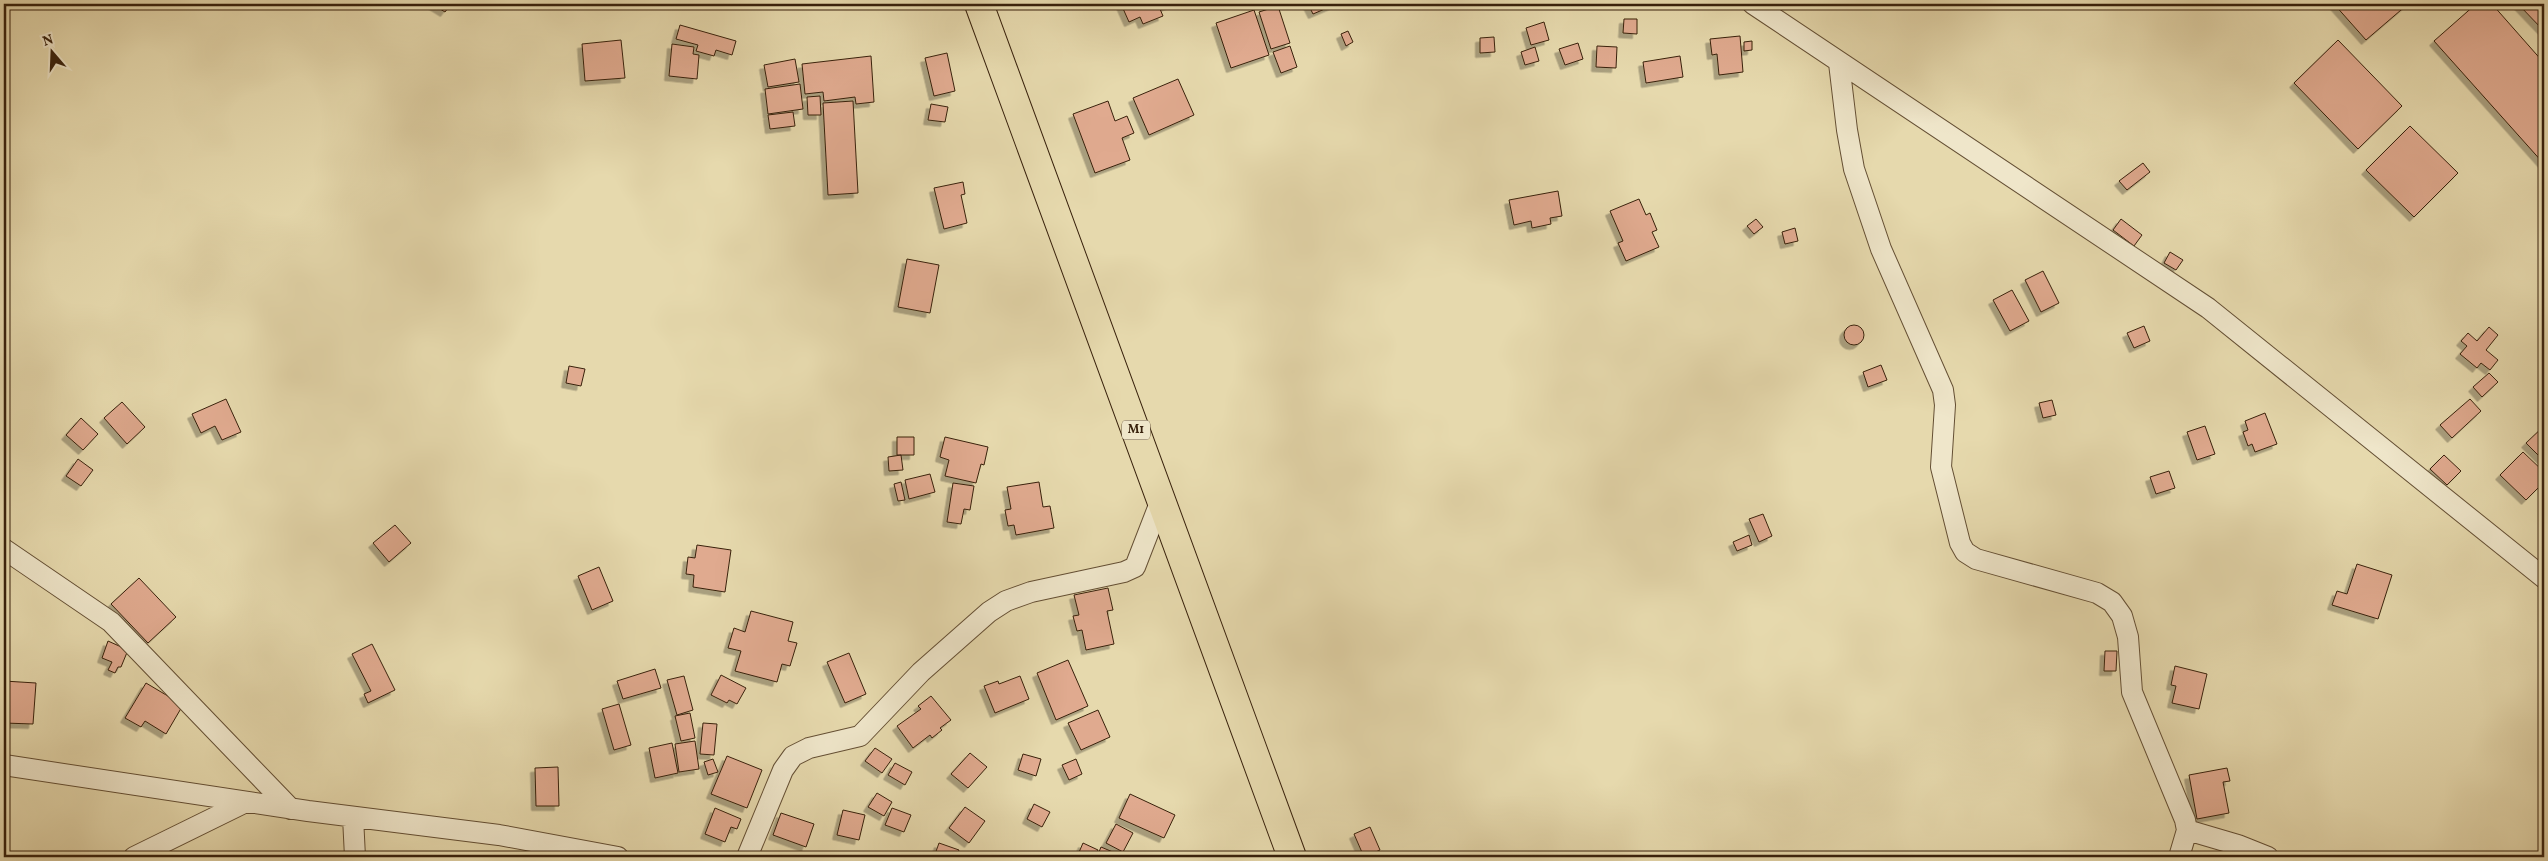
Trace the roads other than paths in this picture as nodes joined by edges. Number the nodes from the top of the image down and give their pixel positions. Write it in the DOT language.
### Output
graph roads {
  1 [pos="979,4"];
  2 [pos="1753,4"];
  3 [pos="1839,63"];
  4 [pos="1161,500"];
  5 [pos="4,549"];
  6 [pos="2544,578"];
  7 [pos="4,765"];
  8 [pos="246,802"];
  9 [pos="291,809"];
  10 [pos="352,817"];
  11 [pos="2187,830"];
  12 [pos="134,857"];
  13 [pos="355,857"];
  14 [pos="618,857"];
  15 [pos="747,857"];
  16 [pos="1292,857"];
  17 [pos="2179,857"];
  18 [pos="2268,857"];
  1 -- 4 [label="highway, M1"];
  2 -- 3 [label="street"];
  3 -- 6 [label="street"];
  3 -- 11 [label="street"];
  4 -- 15 [label="street"];
  4 -- 16 [label="highway, M1"];
  5 -- 9 [label="street"];
  7 -- 8 [label="street"];
  8 -- 9 [label="street"];
  8 -- 12 [label="street"];
  9 -- 10 [label="street"];
  10 -- 13 [label="street"];
  10 -- 14 [label="street"];
  11 -- 17 [label="street"];
  11 -- 18 [label="street"];
}
